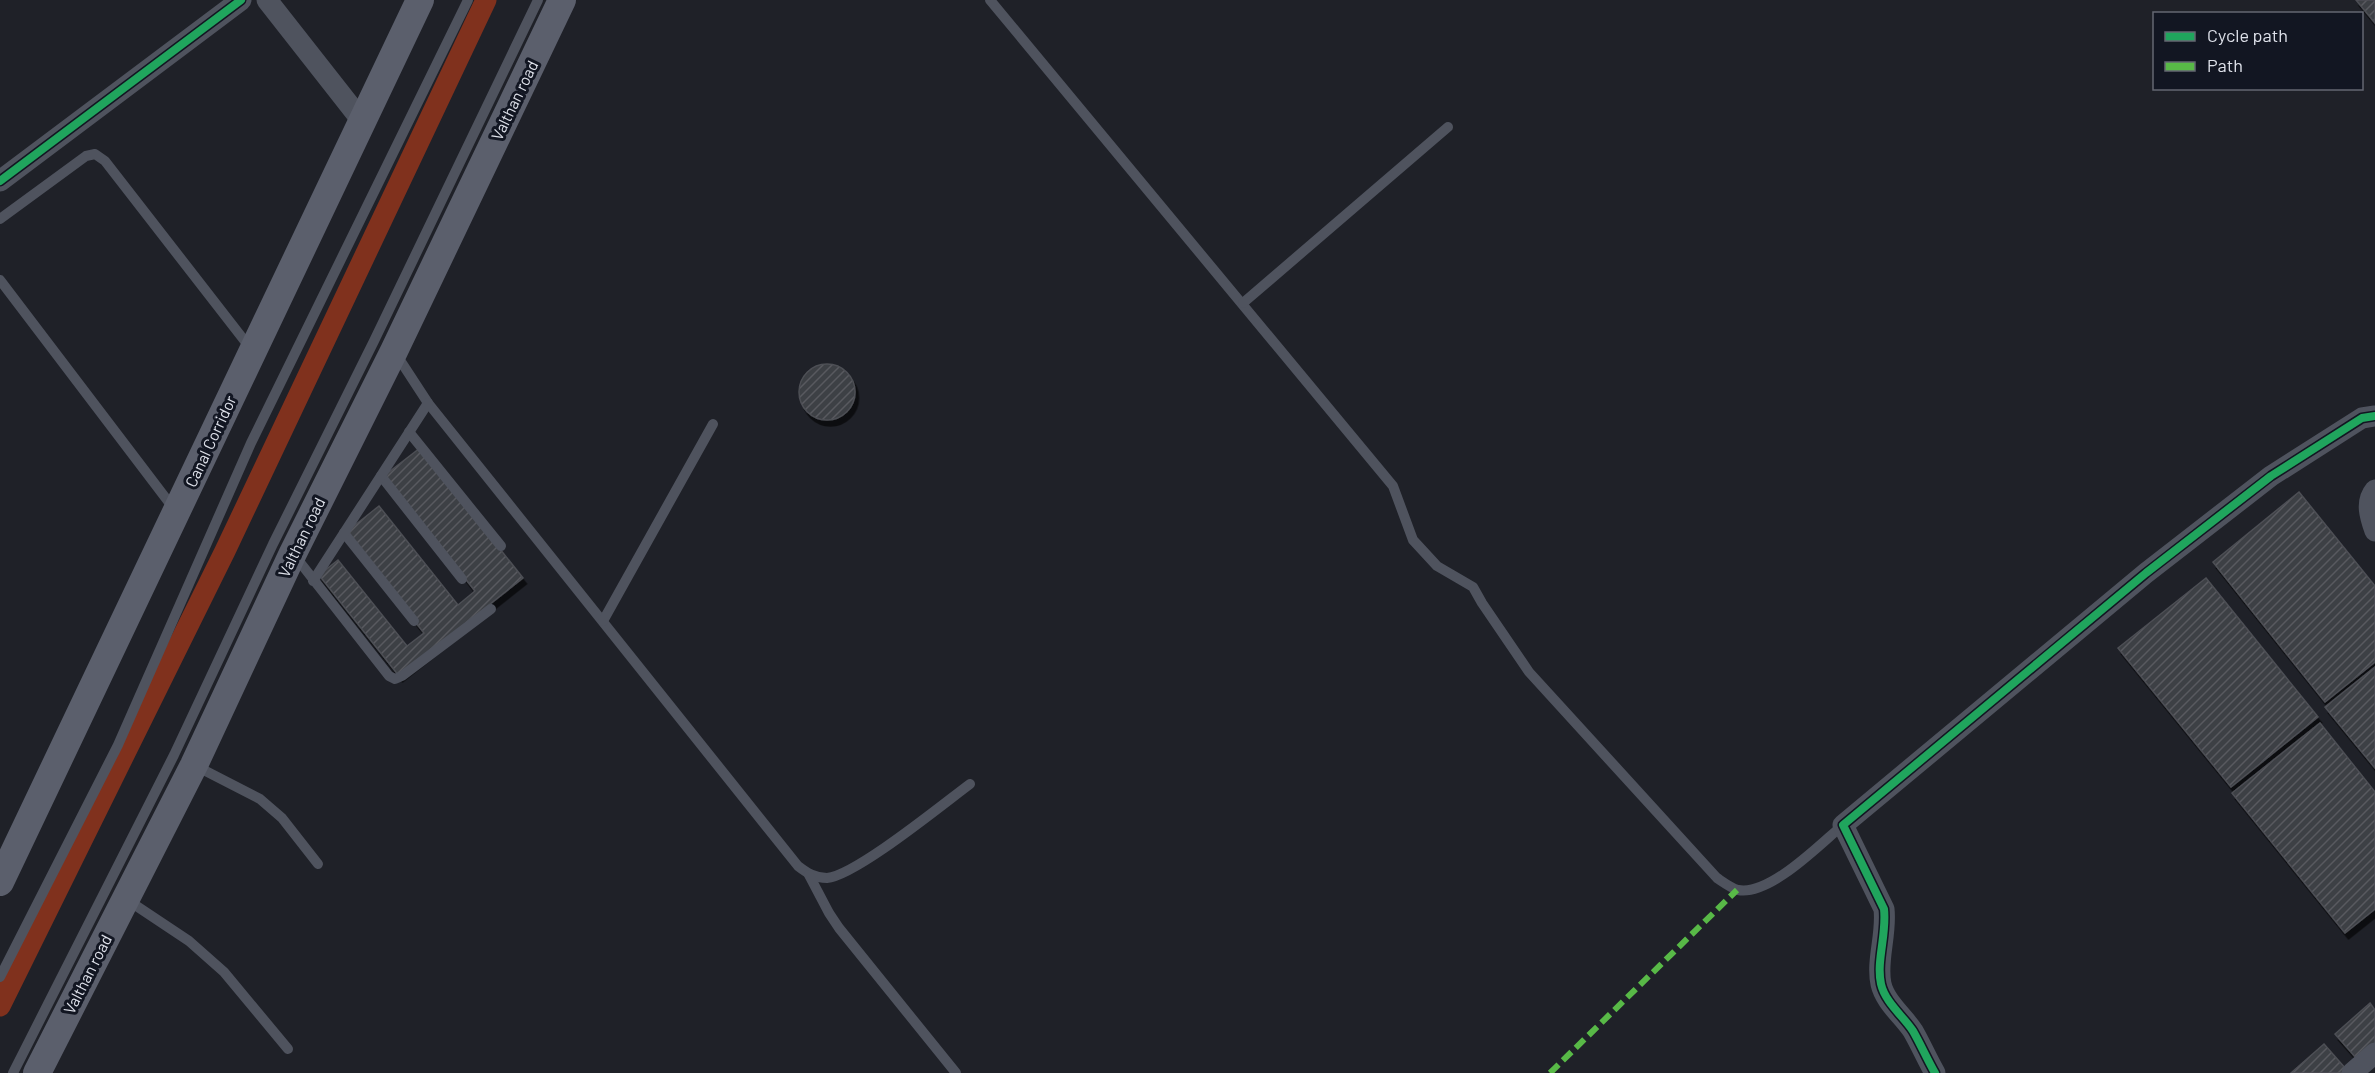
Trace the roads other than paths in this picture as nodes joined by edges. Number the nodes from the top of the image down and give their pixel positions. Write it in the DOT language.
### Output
graph roads {
  1 [pos="241,0"];
  2 [pos="267,0"];
  3 [pos="420,0"];
  4 [pos="468,0"];
  5 [pos="538,0"];
  6 [pos="562,0"];
  7 [pos="990,0"];
  8 [pos="362,121"];
  9 [pos="1448,127"];
  10 [pos="0,181"];
  11 [pos="0,219"];
  12 [pos="0,280"];
  13 [pos="1243,303"];
  14 [pos="253,351"];
  15 [pos="394,351"];
  16 [pos="428,403"];
  17 [pos="2375,416"];
  18 [pos="713,424"];
  19 [pos="409,432"];
  20 [pos="381,476"];
  21 [pos="2375,490"];
  22 [pos="176,511"];
  23 [pos="2375,531"];
  24 [pos="344,533"];
  25 [pos="501,546"];
  26 [pos="293,553"];
  27 [pos="462,579"];
  28 [pos="313,581"];
  29 [pos="491,609"];
  30 [pos="414,621"];
  31 [pos="603,621"];
  32 [pos="194,765"];
  33 [pos="970,784"];
  34 [pos="1843,825"];
  35 [pos="318,864"];
  36 [pos="809,875"];
  37 [pos="0,882"];
  38 [pos="126,899"];
  39 [pos="0,977"];
  40 [pos="288,1049"];
  41 [pos="2375,1053"];
  42 [pos="13,1073"];
  43 [pos="37,1073"];
  44 [pos="956,1073"];
  45 [pos="1935,1073"];
  46 [pos="2352,1073"];
  1 -- 10 [label="street"];
  2 -- 8 [label="street"];
  3 -- 8 [label="main road, Canal Corridor"];
  4 -- 39 [label="lane"];
  5 -- 42 [label="lane"];
  6 -- 15 [label="main road, Valthan road"];
  7 -- 13 [label="lane"];
  8 -- 14 [label="main road, Canal Corridor"];
  9 -- 13 [label="lane"];
  11 -- 14 [label="lane"];
  12 -- 22 [label="lane"];
  13 -- 34 [label="lane"];
  14 -- 22 [label="main road, Canal Corridor"];
  15 -- 16 [label="lane"];
  15 -- 26 [label="main road, Valthan road"];
  16 -- 19 [label="lane"];
  16 -- 31 [label="lane"];
  17 -- 34 [label="street"];
  18 -- 31 [label="lane"];
  19 -- 20 [label="lane"];
  19 -- 25 [label="lane"];
  20 -- 24 [label="lane"];
  20 -- 27 [label="lane"];
  21 -- 23 [label="street"];
  22 -- 37 [label="main road, Canal Corridor"];
  24 -- 28 [label="lane"];
  24 -- 30 [label="lane"];
  26 -- 28 [label="lane"];
  26 -- 32 [label="main road, Valthan road"];
  28 -- 29 [label="lane"];
  31 -- 36 [label="lane"];
  32 -- 35 [label="lane"];
  32 -- 38 [label="main road, Valthan road"];
  33 -- 36 [label="lane"];
  34 -- 45 [label="street"];
  36 -- 44 [label="lane"];
  38 -- 40 [label="lane"];
  38 -- 43 [label="main road, Valthan road"];
  41 -- 46 [label="street"];
}
